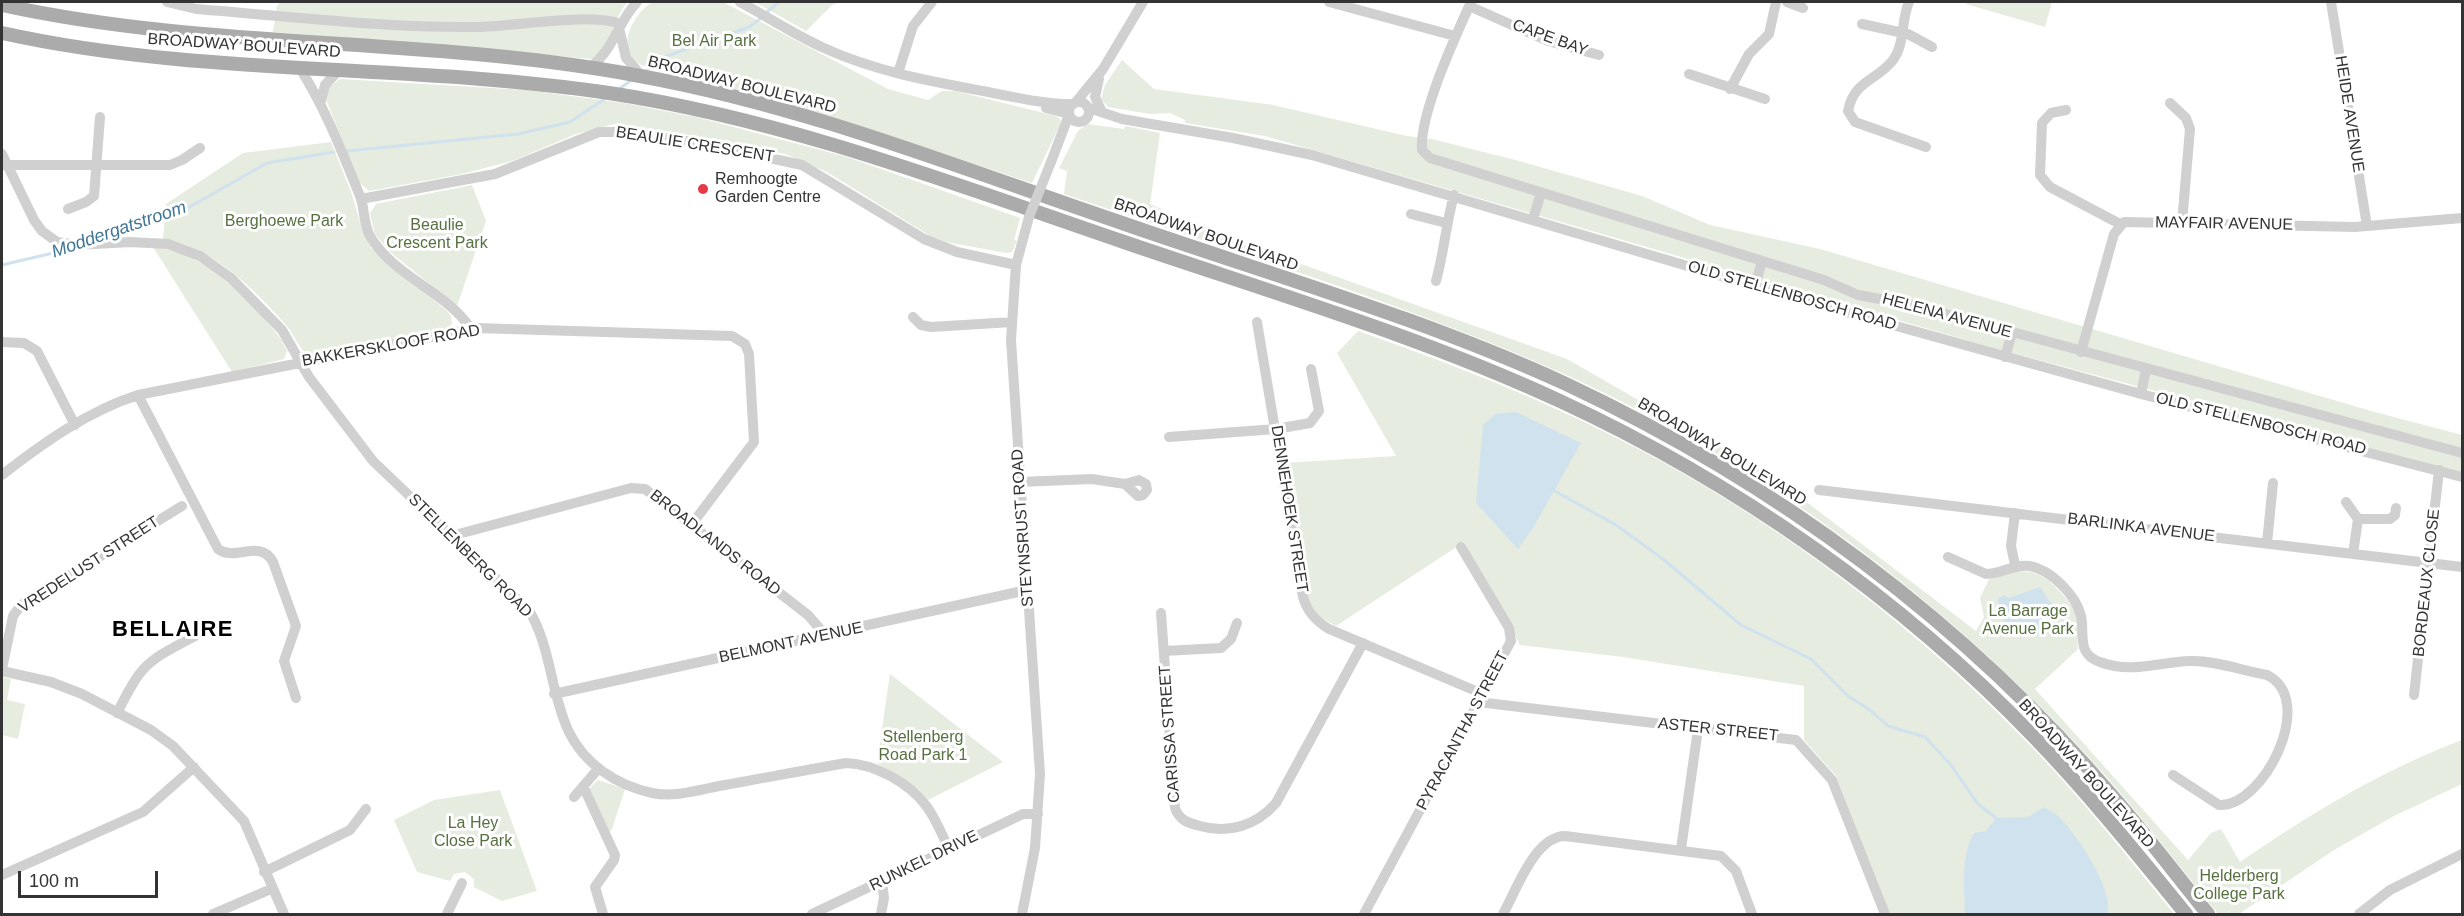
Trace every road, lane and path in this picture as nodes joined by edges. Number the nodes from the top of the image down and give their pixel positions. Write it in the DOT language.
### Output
graph roads {
  1 [pos="167,2"];
  2 [pos="637,2"];
  3 [pos="740,2"];
  4 [pos="932,2"];
  5 [pos="1143,2"];
  6 [pos="1329,2"];
  7 [pos="1776,2"];
  8 [pos="1787,2"];
  9 [pos="1909,2"];
  10 [pos="2331,2"];
  11 [pos="1469,4"];
  12 [pos="2,5"];
  13 [pos="1803,8"];
  14 [pos="1862,24"];
  15 [pos="621,28"];
  16 [pos="1902,32"];
  17 [pos="2,33"];
  18 [pos="1455,36"];
  19 [pos="1932,47"];
  20 [pos="1599,55"];
  21 [pos="299,67"];
  22 [pos="590,68"];
  23 [pos="339,70"];
  24 [pos="898,73"];
  25 [pos="1101,74"];
  26 [pos="1689,74"];
  27 [pos="642,76"];
  28 [pos="1087,89"];
  29 [pos="1730,89"];
  30 [pos="1006,96"];
  31 [pos="1028,99"];
  32 [pos="1765,99"];
  33 [pos="321,100"];
  34 [pos="2170,103"];
  35 [pos="1088,107"];
  36 [pos="1072,109"];
  37 [pos="2066,110"];
  38 [pos="1102,112"];
  39 [pos="100,117"];
  40 [pos="1122,118"];
  41 [pos="1082,121"];
  42 [pos="1058,147"];
  43 [pos="1926,147"];
  44 [pos="200,148"];
  45 [pos="3,161"];
  46 [pos="97,166"];
  47 [pos="1541,193"];
  48 [pos="1454,195"];
  49 [pos="361,199"];
  50 [pos="68,208"];
  51 [pos="1411,214"];
  52 [pos="2463,218"];
  53 [pos="1533,219"];
  54 [pos="1446,223"];
  55 [pos="2182,223"];
  56 [pos="2120,224"];
  57 [pos="2367,226"];
  58 [pos="1018,258"];
  59 [pos="1762,261"];
  60 [pos="1436,281"];
  61 [pos="1755,286"];
  62 [pos="913,317"];
  63 [pos="1012,322"];
  64 [pos="1257,322"];
  65 [pos="471,329"];
  66 [pos="2012,333"];
  67 [pos="2,342"];
  68 [pos="2081,352"];
  69 [pos="2005,357"];
  70 [pos="300,362"];
  71 [pos="1311,369"];
  72 [pos="2146,369"];
  73 [pos="2141,394"];
  74 [pos="138,395"];
  75 [pos="75,425"];
  76 [pos="1276,429"];
  77 [pos="1169,437"];
  78 [pos="2463,453"];
  79 [pos="2439,470"];
  80 [pos="2,475"];
  81 [pos="2463,477"];
  82 [pos="1020,482"];
  83 [pos="2273,483"];
  84 [pos="1125,484"];
  85 [pos="1820,490"];
  86 [pos="2346,502"];
  87 [pos="182,506"];
  88 [pos="2396,508"];
  89 [pos="2015,513"];
  90 [pos="2358,519"];
  91 [pos="692,524"];
  92 [pos="451,536"];
  93 [pos="2267,543"];
  94 [pos="1461,547"];
  95 [pos="2353,554"];
  96 [pos="1948,557"];
  97 [pos="2430,563"];
  98 [pos="2015,565"];
  99 [pos="2463,567"];
  100 [pos="1027,590"];
  101 [pos="1161,613"];
  102 [pos="1237,623"];
  103 [pos="195,636"];
  104 [pos="826,636"];
  105 [pos="1363,643"];
  106 [pos="1164,651"];
  107 [pos="2,670"];
  108 [pos="554,694"];
  109 [pos="2414,695"];
  110 [pos="296,698"];
  111 [pos="1480,698"];
  112 [pos="117,713"];
  113 [pos="1698,729"];
  114 [pos="194,767"];
  115 [pos="598,769"];
  116 [pos="2173,775"];
  117 [pos="583,786"];
  118 [pos="574,797"];
  119 [pos="366,809"];
  120 [pos="1038,814"];
  121 [pos="949,849"];
  122 [pos="1681,849"];
  123 [pos="2463,854"];
  124 [pos="264,872"];
  125 [pos="2,875"];
  126 [pos="882,881"];
  127 [pos="462,883"];
  128 [pos="271,889"];
  129 [pos="213,915"];
  130 [pos="284,915"];
  131 [pos="447,915"];
  132 [pos="603,915"];
  133 [pos="812,915"];
  134 [pos="881,915"];
  135 [pos="1022,915"];
  136 [pos="1364,915"];
  137 [pos="1503,915"];
  138 [pos="1752,915"];
  139 [pos="1885,915"];
  140 [pos="2186,915"];
  141 [pos="2208,915"];
  142 [pos="2359,915"];
  1 -- 15 [label="street"];
  2 -- 15 [label="street"];
  3 -- 24 [label="street"];
  4 -- 24 [label="street"];
  5 -- 25 [label="street"];
  6 -- 18 [label="street"];
  7 -- 29 [label="street"];
  8 -- 13 [label="street"];
  9 -- 16 [label="street"];
  10 -- 57 [label="street, HEIDE AVENUE"];
  11 -- 18 [label="street"];
  11 -- 20 [label="street, CAPE BAY"];
  12 -- 22 [label="main road, BROADWAY BOULEVARD"];
  14 -- 16 [label="street"];
  15 -- 22 [label="street"];
  15 -- 27 [label="street"];
  16 -- 19 [label="street"];
  16 -- 43 [label="street"];
  17 -- 21 [label="main road, BROADWAY BOULEVARD"];
  18 -- 47 [label="street, HELENA AVENUE"];
  21 -- 23 [label="main road, BROADWAY BOULEVARD"];
  21 -- 33 [label="street"];
  22 -- 27 [label="main road, BROADWAY BOULEVARD"];
  23 -- 33 [label="street"];
  23 -- 140 [label="main road, BROADWAY BOULEVARD"];
  24 -- 30 [label="street"];
  25 -- 28 [label="street, STEYNSRUST ROAD"];
  25 -- 35 [label="street"];
  25 -- 38 [label="street"];
  26 -- 29 [label="street"];
  27 -- 141 [label="main road, BROADWAY BOULEVARD"];
  28 -- 31 [label="street"];
  28 -- 36 [label="street, STEYNSRUST ROAD"];
  29 -- 32 [label="street"];
  30 -- 31 [label="street"];
  30 -- 36 [label="street"];
  31 -- 36 [label="street"];
  33 -- 49 [label="street"];
  34 -- 55 [label="street"];
  35 -- 36 [label="street, OLD STELLENBOSCH ROAD"];
  35 -- 38 [label="street, OLD STELLENBOSCH ROAD"];
  35 -- 41 [label="street"];
  36 -- 41 [label="street"];
  36 -- 42 [label="street, STEYNSRUST ROAD"];
  37 -- 56 [label="street"];
  38 -- 40 [label="street, OLD STELLENBOSCH ROAD"];
  39 -- 46 [label="street"];
  40 -- 41 [label="street, OLD STELLENBOSCH ROAD"];
  40 -- 48 [label="street, OLD STELLENBOSCH ROAD"];
  41 -- 42 [label="street, STEYNSRUST ROAD"];
  42 -- 58 [label="street, STEYNSRUST ROAD, bridge"];
  44 -- 46 [label="street"];
  45 -- 46 [label="street"];
  45 -- 70 [label="street, STELLENBERG ROAD"];
  46 -- 50 [label="street"];
  47 -- 53 [label="street"];
  47 -- 59 [label="street, HELENA AVENUE"];
  48 -- 53 [label="street, OLD STELLENBOSCH ROAD"];
  48 -- 54 [label="street"];
  49 -- 58 [label="street, BEAULIE CRESCENT"];
  49 -- 65 [label="street"];
  51 -- 54 [label="street"];
  52 -- 57 [label="street, MAYFAIR AVENUE"];
  53 -- 61 [label="street, OLD STELLENBOSCH ROAD"];
  54 -- 60 [label="street"];
  55 -- 56 [label="street, MAYFAIR AVENUE"];
  55 -- 57 [label="street, MAYFAIR AVENUE"];
  56 -- 68 [label="street"];
  58 -- 63 [label="street, STEYNSRUST ROAD"];
  59 -- 61 [label="street"];
  59 -- 66 [label="street, HELENA AVENUE"];
  61 -- 69 [label="street, OLD STELLENBOSCH ROAD"];
  62 -- 63 [label="street"];
  63 -- 82 [label="street, STEYNSRUST ROAD"];
  64 -- 76 [label="street, DENNEHOEK STREET"];
  65 -- 70 [label="street, BAKKERSKLOOF ROAD"];
  65 -- 91 [label="street, BAKKERSKLOOF ROAD"];
  66 -- 68 [label="street, HELENA AVENUE"];
  66 -- 69 [label="street"];
  67 -- 75 [label="street"];
  68 -- 72 [label="street, HELENA AVENUE"];
  69 -- 73 [label="street, OLD STELLENBOSCH ROAD"];
  70 -- 74 [label="street, BAKKERSKLOOF ROAD"];
  70 -- 92 [label="street, STELLENBERG ROAD"];
  71 -- 76 [label="street"];
  72 -- 73 [label="street"];
  72 -- 78 [label="street, HELENA AVENUE"];
  73 -- 79 [label="street, OLD STELLENBOSCH ROAD"];
  74 -- 75 [label="street, BAKKERSKLOOF ROAD"];
  74 -- 110 [label="street"];
  75 -- 80 [label="street, BAKKERSKLOOF ROAD"];
  76 -- 77 [label="street"];
  76 -- 105 [label="street, DENNEHOEK STREET"];
  79 -- 81 [label="street, OLD STELLENBOSCH ROAD"];
  79 -- 97 [label="street, BORDEAUX CLOSE"];
  82 -- 84 [label="street"];
  82 -- 100 [label="street, STEYNSRUST ROAD"];
  83 -- 93 [label="street"];
  85 -- 89 [label="street, BARLINKA AVENUE"];
  86 -- 90 [label="street"];
  87 -- 107 [label="street, VREDELUST STREET"];
  88 -- 90 [label="street"];
  89 -- 93 [label="street, BARLINKA AVENUE"];
  89 -- 98 [label="street"];
  90 -- 95 [label="street"];
  91 -- 92 [label="street, BROADLANDS ROAD"];
  91 -- 104 [label="street, BROADLANDS ROAD"];
  92 -- 108 [label="street, STELLENBERG ROAD"];
  93 -- 95 [label="street, BARLINKA AVENUE"];
  94 -- 111 [label="street, PYRACANTHA STREET"];
  95 -- 97 [label="street, BARLINKA AVENUE"];
  96 -- 98 [label="street"];
  97 -- 99 [label="street, BARLINKA AVENUE"];
  97 -- 109 [label="street, BORDEAUX CLOSE"];
  98 -- 116 [label="street"];
  100 -- 104 [label="street, BELMONT AVENUE"];
  100 -- 120 [label="street, STEYNSRUST ROAD"];
  101 -- 106 [label="street, CARISSA STREET"];
  102 -- 106 [label="street"];
  103 -- 112 [label="street"];
  104 -- 108 [label="street, BELMONT AVENUE"];
  105 -- 106 [label="street, CARISSA STREET"];
  105 -- 111 [label="street, DENNEHOEK STREET"];
  107 -- 112 [label="street"];
  108 -- 115 [label="street, STELLENBERG ROAD"];
  111 -- 113 [label="street, ASTER STREET"];
  111 -- 136 [label="street, PYRACANTHA STREET"];
  112 -- 114 [label="street"];
  113 -- 122 [label="street"];
  113 -- 139 [label="street, ASTER STREET"];
  114 -- 124 [label="street"];
  114 -- 125 [label="street"];
  115 -- 117 [label="street"];
  115 -- 121 [label="street, STELLENBERG ROAD"];
  117 -- 118 [label="street"];
  117 -- 132 [label="street"];
  119 -- 124 [label="street"];
  120 -- 121 [label="street, RUNKEL DRIVE"];
  120 -- 135 [label="street, STEYNSRUST ROAD"];
  121 -- 126 [label="street, RUNKEL DRIVE"];
  122 -- 137 [label="street"];
  122 -- 138 [label="street"];
  123 -- 142 [label="street"];
  124 -- 128 [label="street"];
  126 -- 133 [label="street, RUNKEL DRIVE"];
  126 -- 134 [label="street"];
  127 -- 131 [label="street"];
  128 -- 129 [label="street"];
  128 -- 130 [label="street"];
}
